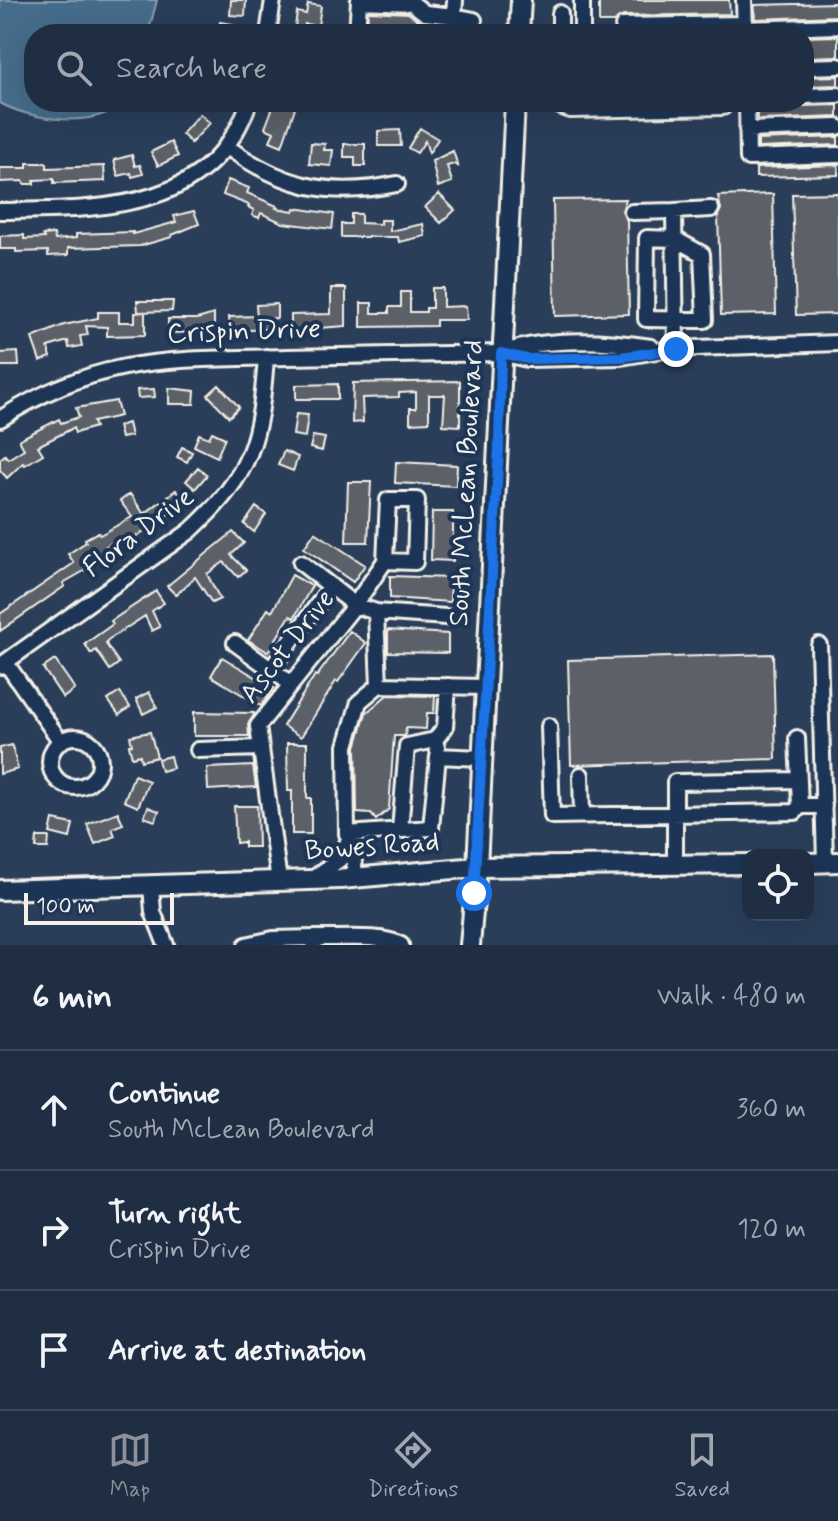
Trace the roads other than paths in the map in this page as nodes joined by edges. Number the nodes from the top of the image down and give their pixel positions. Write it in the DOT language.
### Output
graph roads {
  1 [pos="273,0"];
  2 [pos="359,0"];
  3 [pos="455,0"];
  4 [pos="521,0"];
  5 [pos="582,0"];
  6 [pos="744,0"];
  7 [pos="560,13"];
  8 [pos="454,16"];
  9 [pos="269,24"];
  10 [pos="358,24"];
  11 [pos="453,24"];
  12 [pos="474,24"];
  13 [pos="520,24"];
  14 [pos="560,24"];
  15 [pos="582,24"];
  16 [pos="745,24"];
  17 [pos="838,26"];
  18 [pos="814,27"];
  19 [pos="838,66"];
  20 [pos="814,67"];
  21 [pos="838,95"];
  22 [pos="814,96"];
  23 [pos="244,112"];
  24 [pos="514,112"];
  25 [pos="747,112"];
  26 [pos="838,127"];
  27 [pos="747,130"];
  28 [pos="226,146"];
  29 [pos="838,155"];
  30 [pos="397,184"];
  31 [pos="711,209"];
  32 [pos="0,211"];
  33 [pos="674,211"];
  34 [pos="632,212"];
  35 [pos="675,239"];
  36 [pos="676,321"];
  37 [pos="838,343"];
  38 [pos="673,349"];
  39 [pos="501,353"];
  40 [pos="266,357"];
  41 [pos="0,419"];
  42 [pos="385,561"];
  43 [pos="301,563"];
  44 [pos="331,586"];
  45 [pos="355,605"];
  46 [pos="376,612"];
  47 [pos="446,617"];
  48 [pos="235,643"];
  49 [pos="819,645"];
  50 [pos="3,665"];
  51 [pos="271,669"];
  52 [pos="291,684"];
  53 [pos="379,685"];
  54 [pos="448,686"];
  55 [pos="485,687"];
  56 [pos="549,726"];
  57 [pos="797,738"];
  58 [pos="435,740"];
  59 [pos="61,742"];
  60 [pos="260,748"];
  61 [pos="198,750"];
  62 [pos="438,756"];
  63 [pos="481,758"];
  64 [pos="581,775"];
  65 [pos="799,780"];
  66 [pos="800,806"];
  67 [pos="824,806"];
  68 [pos="675,814"];
  69 [pos="582,815"];
  70 [pos="400,830"];
  71 [pos="352,833"];
  72 [pos="824,862"];
  73 [pos="742,864"];
  74 [pos="675,865"];
  75 [pos="477,867"];
  76 [pos="355,878"];
  77 [pos="311,880"];
  78 [pos="279,881"];
  79 [pos="151,885"];
  80 [pos="0,890"];
  81 [pos="314,941"];
  82 [pos="166,945"];
  83 [pos="246,945"];
  84 [pos="401,945"];
  85 [pos="470,945"];
  1 -- 9 [label="street"];
  2 -- 8 [label="street"];
  2 -- 10 [label="street"];
  3 -- 8 [label="street"];
  4 -- 13 [label="main road"];
  5 -- 15 [label="street"];
  6 -- 16 [label="street"];
  7 -- 14 [label="street"];
  8 -- 11 [label="street"];
  8 -- 12 [label="street"];
  17 -- 18 [label="street"];
  19 -- 20 [label="street"];
  21 -- 22 [label="street"];
  23 -- 28 [label="street"];
  24 -- 39 [label="main road, South McLean Boulevard"];
  25 -- 27 [label="street"];
  26 -- 27 [label="street"];
  27 -- 29 [label="street"];
  28 -- 30 [label="street"];
  28 -- 32 [label="street"];
  31 -- 33 [label="street"];
  33 -- 34 [label="street"];
  33 -- 35 [label="street"];
  35 -- 36 [label="street"];
  35 -- 36 [label="street"];
  35 -- 36 [label="street"];
  36 -- 38 [label="street"];
  37 -- 38 [label="street, Crispin Drive"];
  38 -- 39 [label="street, Crispin Drive"];
  39 -- 40 [label="street, Crispin Drive"];
  39 -- 55 [label="main road, South McLean Boulevard"];
  40 -- 41 [label="street, Crispin Drive"];
  40 -- 50 [label="street, Flora Drive"];
  42 -- 42 [label="street"];
  42 -- 45 [label="street, Ascot Drive"];
  43 -- 44 [label="street"];
  44 -- 45 [label="street"];
  44 -- 51 [label="street"];
  45 -- 46 [label="street"];
  45 -- 52 [label="street, Ascot Drive"];
  46 -- 47 [label="street"];
  46 -- 53 [label="street"];
  48 -- 51 [label="street"];
  49 -- 67 [label="street"];
  50 -- 59 [label="street"];
  51 -- 52 [label="street"];
  52 -- 60 [label="street, Ascot Drive"];
  53 -- 54 [label="street"];
  53 -- 71 [label="street"];
  54 -- 55 [label="street"];
  54 -- 58 [label="street"];
  55 -- 63 [label="main road, South McLean Boulevard"];
  56 -- 69 [label="street"];
  57 -- 65 [label="street"];
  58 -- 62 [label="street"];
  58 -- 70 [label="street"];
  60 -- 61 [label="street"];
  60 -- 78 [label="street, Ascot Drive"];
  62 -- 63 [label="street"];
  62 -- 70 [label="street"];
  63 -- 75 [label="main road, South McLean Boulevard"];
  64 -- 69 [label="street"];
  65 -- 66 [label="street"];
  65 -- 68 [label="street"];
  66 -- 67 [label="street"];
  66 -- 68 [label="street"];
  67 -- 72 [label="street"];
  68 -- 69 [label="street"];
  68 -- 74 [label="street"];
  70 -- 71 [label="street"];
  71 -- 76 [label="street"];
  71 -- 77 [label="street"];
  73 -- 74 [label="main road, Bowes Road"];
  74 -- 75 [label="main road, Bowes Road"];
  75 -- 76 [label="main road, Bowes Road"];
  75 -- 85 [label="main road, South McLean Boulevard"];
  76 -- 77 [label="main road, Bowes Road"];
  77 -- 78 [label="main road, Bowes Road"];
  78 -- 79 [label="main road, Bowes Road"];
  79 -- 80 [label="main road, Bowes Road"];
  79 -- 82 [label="street"];
  81 -- 83 [label="street"];
  81 -- 84 [label="street"];
}
